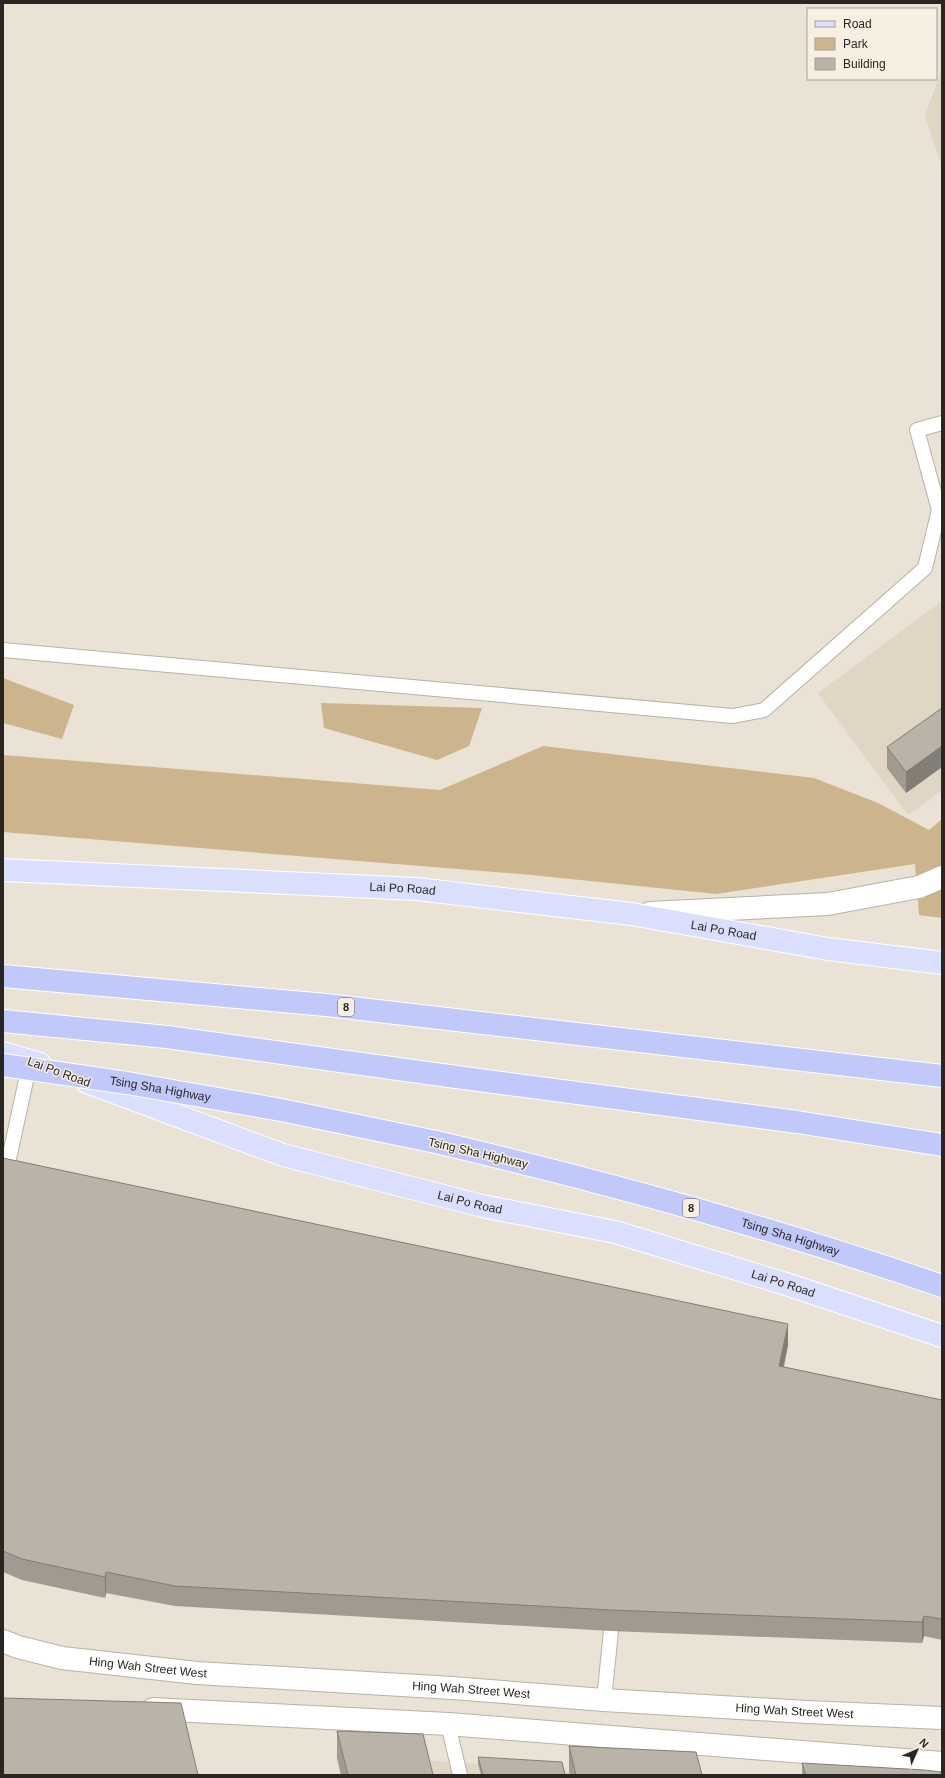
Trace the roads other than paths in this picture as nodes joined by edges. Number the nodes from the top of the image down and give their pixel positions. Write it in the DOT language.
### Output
graph roads {
  1 [pos="942,423"];
  2 [pos="3,650"];
  3 [pos="3,870"];
  4 [pos="942,877"];
  5 [pos="631,914"];
  6 [pos="942,964"];
  7 [pos="3,976"];
  8 [pos="3,1021"];
  9 [pos="3,1053"];
  10 [pos="30,1060"];
  11 [pos="3,1065"];
  12 [pos="942,1076"];
  13 [pos="942,1145"];
  14 [pos="5,1179"];
  15 [pos="942,1286"];
  16 [pos="942,1336"];
  17 [pos="612,1631"];
  18 [pos="3,1641"];
  19 [pos="604,1700"];
  20 [pos="134,1708"];
  21 [pos="942,1718"];
  22 [pos="448,1724"];
  23 [pos="942,1762"];
  24 [pos="460,1775"];
  1 -- 2 [label="lane"];
  3 -- 5 [label="main road, Lai Po Road"];
  4 -- 5 [label="street"];
  5 -- 6 [label="main road, Lai Po Road"];
  7 -- 12 [label="highway, 8"];
  8 -- 13 [label="highway"];
  9 -- 10 [label="main road, Lai Po Road"];
  10 -- 14 [label="lane"];
  10 -- 16 [label="main road, Lai Po Road"];
  11 -- 15 [label="highway, Tsing Sha Highway / 8, bridge"];
  17 -- 19 [label="lane"];
  18 -- 19 [label="street, Hing Wah Street West"];
  19 -- 21 [label="street, Hing Wah Street West"];
  20 -- 22 [label="street"];
  22 -- 23 [label="street"];
  22 -- 24 [label="lane"];
}
